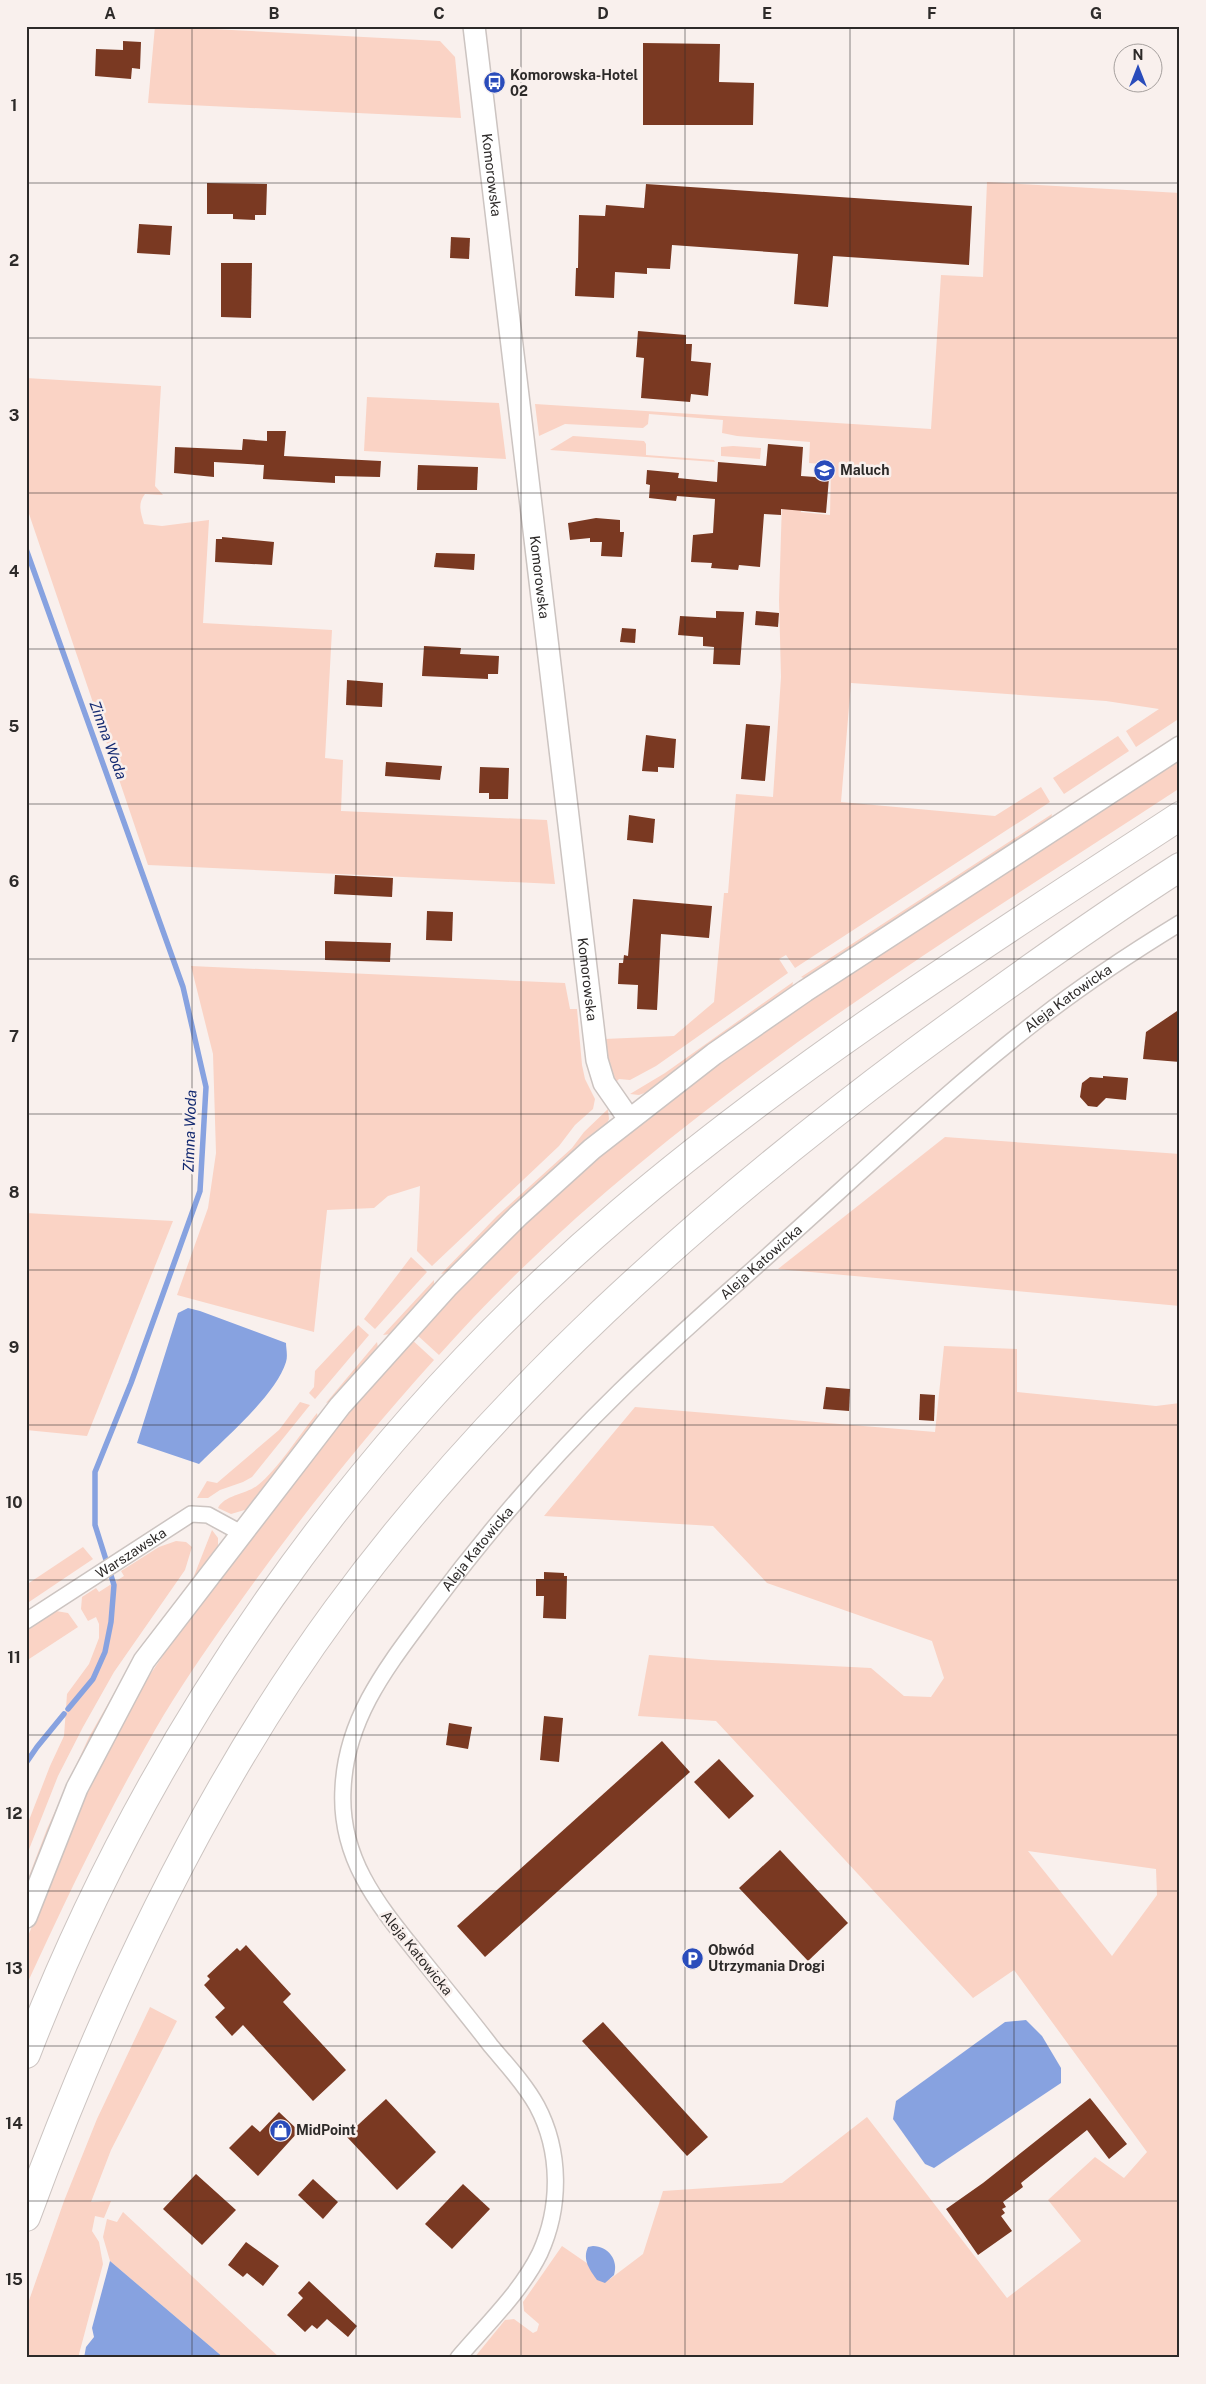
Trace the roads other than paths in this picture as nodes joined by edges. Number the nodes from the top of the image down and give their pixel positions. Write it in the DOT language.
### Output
graph roads {
  1 [pos="474,26"];
  2 [pos="1180,747"];
  3 [pos="1180,816"];
  4 [pos="1180,867"];
  5 [pos="1180,923"];
  6 [pos="629,1119"];
  7 [pos="241,1533"];
  8 [pos="26,1621"];
  9 [pos="26,1917"];
  10 [pos="26,2054"];
  11 [pos="26,2217"];
  12 [pos="458,2358"];
  1 -- 6 [label="street, Komorowska"];
  2 -- 6 [label="street"];
  3 -- 10 [label="highway"];
  4 -- 11 [label="highway"];
  5 -- 12 [label="street, Aleja Katowicka"];
  6 -- 7 [label="street"];
  7 -- 8 [label="street, Warszawska"];
  7 -- 9 [label="street"];
}
